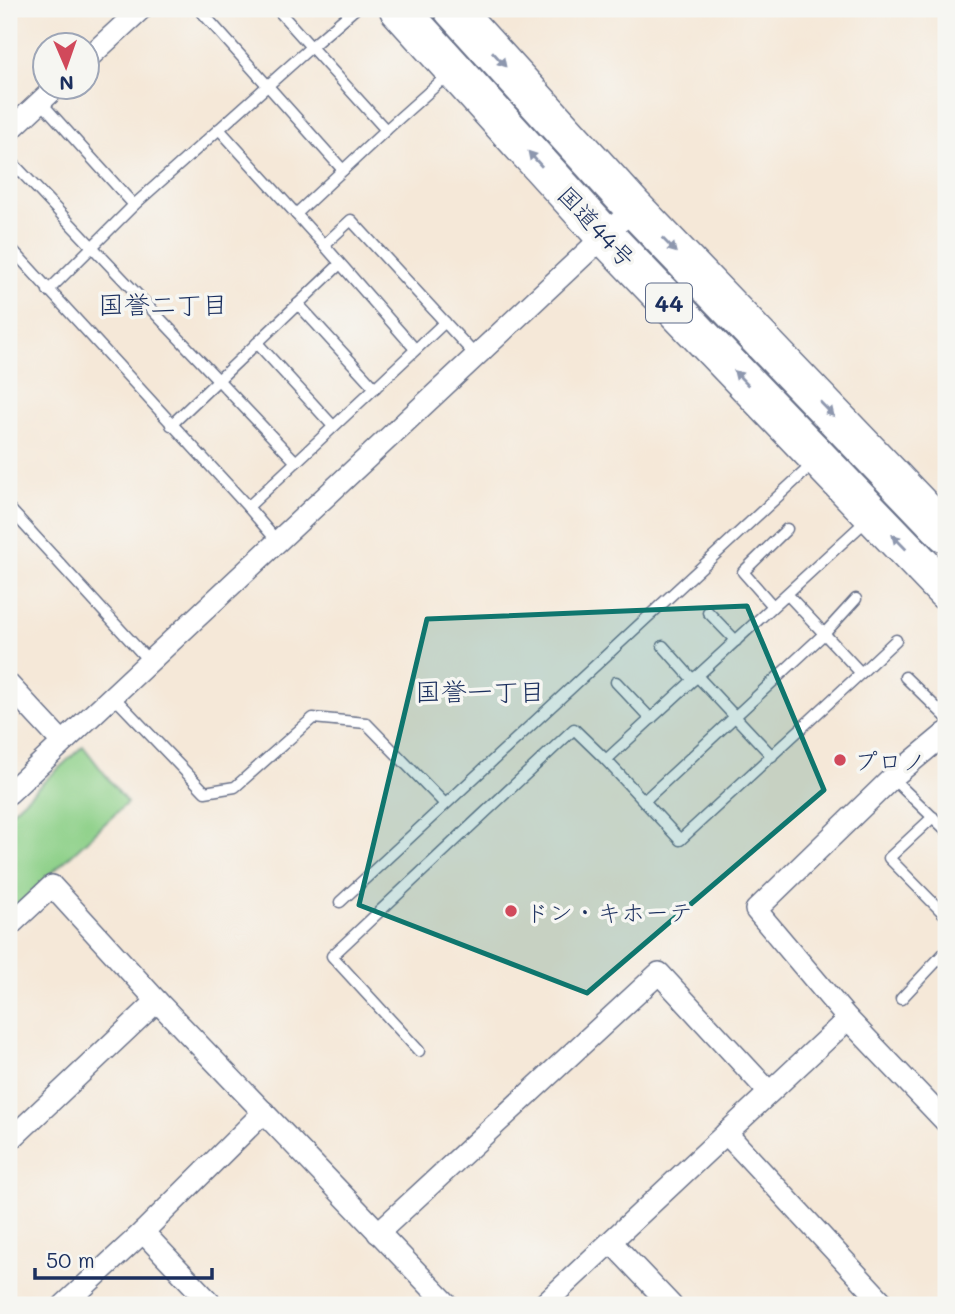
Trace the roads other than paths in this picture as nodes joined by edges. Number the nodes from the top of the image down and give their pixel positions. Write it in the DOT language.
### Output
graph roads {
  1 [pos="141,9"];
  2 [pos="199,9"];
  3 [pos="277,9"];
  4 [pos="355,9"];
  5 [pos="398,9"];
  6 [pos="453,9"];
  7 [pos="102,45"];
  8 [pos="311,47"];
  9 [pos="453,70"];
  10 [pos="268,86"];
  11 [pos="40,102"];
  12 [pos="54,102"];
  13 [pos="219,130"];
  14 [pos="386,130"];
  15 [pos="9,131"];
  16 [pos="9,159"];
  17 [pos="343,170"];
  18 [pos="134,205"];
  19 [pos="634,208"];
  20 [pos="296,214"];
  21 [pos="604,234"];
  22 [pos="324,245"];
  23 [pos="9,246"];
  24 [pos="92,247"];
  25 [pos="340,264"];
  26 [pos="48,291"];
  27 [pos="298,304"];
  28 [pos="445,322"];
  29 [pos="257,343"];
  30 [pos="415,349"];
  31 [pos="476,356"];
  32 [pos="217,381"];
  33 [pos="375,388"];
  34 [pos="171,425"];
  35 [pos="333,426"];
  36 [pos="819,458"];
  37 [pos="296,462"];
  38 [pos="248,507"];
  39 [pos="9,508"];
  40 [pos="872,515"];
  41 [pos="787,529"];
  42 [pos="946,533"];
  43 [pos="277,541"];
  44 [pos="946,591"];
  45 [pos="787,594"];
  46 [pos="856,600"];
  47 [pos="773,606"];
  48 [pos="708,612"];
  49 [pos="824,634"];
  50 [pos="896,640"];
  51 [pos="736,641"];
  52 [pos="663,646"];
  53 [pos="149,661"];
  54 [pos="861,673"];
  55 [pos="905,677"];
  56 [pos="695,678"];
  57 [pos="616,682"];
  58 [pos="9,685"];
  59 [pos="112,695"];
  60 [pos="735,716"];
  61 [pos="946,717"];
  62 [pos="651,719"];
  63 [pos="946,733"];
  64 [pos="62,742"];
  65 [pos="772,756"];
  66 [pos="606,760"];
  67 [pos="892,778"];
  68 [pos="9,793"];
  69 [pos="644,801"];
  70 [pos="445,804"];
  71 [pos="933,817"];
  72 [pos="946,830"];
  73 [pos="340,902"];
  74 [pos="946,916"];
  75 [pos="9,926"];
  76 [pos="946,951"];
  77 [pos="901,999"];
  78 [pos="157,1001"];
  79 [pos="848,1019"];
  80 [pos="419,1051"];
  81 [pos="769,1092"];
  82 [pos="264,1112"];
  83 [pos="946,1122"];
  84 [pos="726,1133"];
  85 [pos="9,1141"];
  86 [pos="144,1231"];
  87 [pos="379,1233"];
  88 [pos="611,1242"];
  89 [pos="64,1305"];
  90 [pos="212,1305"];
  91 [pos="448,1305"];
  92 [pos="543,1305"];
  93 [pos="671,1305"];
  94 [pos="885,1305"];
  1 -- 7 [label="street"];
  2 -- 10 [label="lane"];
  3 -- 8 [label="lane"];
  4 -- 8 [label="lane"];
  5 -- 9 [label="highway, 国道44号 / 44"];
  6 -- 19 [label="highway, 国道44号 / 44, one-way"];
  8 -- 10 [label="lane"];
  8 -- 14 [label="lane"];
  9 -- 14 [label="lane"];
  21 -- 9 [label="highway, 国道44号 / 44, one-way"];
  10 -- 13 [label="lane"];
  10 -- 17 [label="lane"];
  11 -- 15 [label="street"];
  12 -- 18 [label="lane"];
  13 -- 18 [label="lane"];
  13 -- 20 [label="lane"];
  14 -- 17 [label="lane"];
  16 -- 24 [label="lane"];
  17 -- 20 [label="lane"];
  18 -- 24 [label="lane"];
  19 -- 21 [label="street"];
  19 -- 42 [label="highway, 国道44号 / 44, one-way"];
  20 -- 22 [label="lane"];
  21 -- 31 [label="street"];
  36 -- 21 [label="highway, 国道44号 / 44, one-way"];
  22 -- 25 [label="lane"];
  22 -- 28 [label="lane"];
  23 -- 26 [label="lane"];
  24 -- 26 [label="lane"];
  24 -- 32 [label="lane"];
  25 -- 27 [label="lane"];
  25 -- 30 [label="lane"];
  26 -- 34 [label="lane"];
  27 -- 29 [label="lane"];
  27 -- 33 [label="lane"];
  28 -- 30 [label="lane"];
  28 -- 31 [label="lane"];
  29 -- 32 [label="lane"];
  29 -- 35 [label="lane"];
  30 -- 33 [label="lane"];
  31 -- 43 [label="street"];
  32 -- 34 [label="lane"];
  32 -- 37 [label="lane"];
  33 -- 35 [label="lane"];
  34 -- 38 [label="lane"];
  35 -- 37 [label="lane"];
  36 -- 40 [label="highway, 国道44号 / 44"];
  36 -- 70 [label="lane"];
  37 -- 38 [label="lane"];
  38 -- 43 [label="lane"];
  39 -- 53 [label="lane"];
  44 -- 40 [label="highway, 国道44号 / 44, one-way"];
  40 -- 45 [label="lane"];
  41 -- 47 [label="lane"];
  43 -- 53 [label="street"];
  45 -- 47 [label="lane"];
  45 -- 49 [label="lane"];
  46 -- 49 [label="lane"];
  47 -- 51 [label="lane"];
  48 -- 51 [label="lane"];
  49 -- 54 [label="lane"];
  49 -- 60 [label="lane"];
  50 -- 54 [label="lane"];
  51 -- 56 [label="lane"];
  52 -- 56 [label="lane"];
  53 -- 59 [label="street"];
  54 -- 65 [label="lane"];
  55 -- 61 [label="lane"];
  56 -- 60 [label="lane"];
  56 -- 62 [label="lane"];
  57 -- 62 [label="lane"];
  58 -- 64 [label="street"];
  59 -- 64 [label="street"];
  59 -- 70 [label="lane"];
  60 -- 65 [label="lane"];
  60 -- 69 [label="lane"];
  62 -- 66 [label="lane"];
  63 -- 67 [label="street"];
  64 -- 68 [label="street"];
  65 -- 69 [label="lane"];
  66 -- 69 [label="lane"];
  66 -- 80 [label="lane"];
  67 -- 71 [label="lane"];
  67 -- 79 [label="street"];
  70 -- 73 [label="lane"];
  71 -- 72 [label="lane"];
  71 -- 74 [label="lane"];
  75 -- 78 [label="street"];
  76 -- 77 [label="lane"];
  78 -- 82 [label="street"];
  78 -- 85 [label="street"];
  79 -- 81 [label="street"];
  79 -- 83 [label="street"];
  81 -- 84 [label="street"];
  81 -- 87 [label="street"];
  82 -- 86 [label="street"];
  82 -- 87 [label="street"];
  84 -- 88 [label="street"];
  84 -- 94 [label="street"];
  86 -- 89 [label="street"];
  86 -- 90 [label="street"];
  87 -- 91 [label="street"];
  88 -- 92 [label="street"];
  88 -- 93 [label="street"];
}
